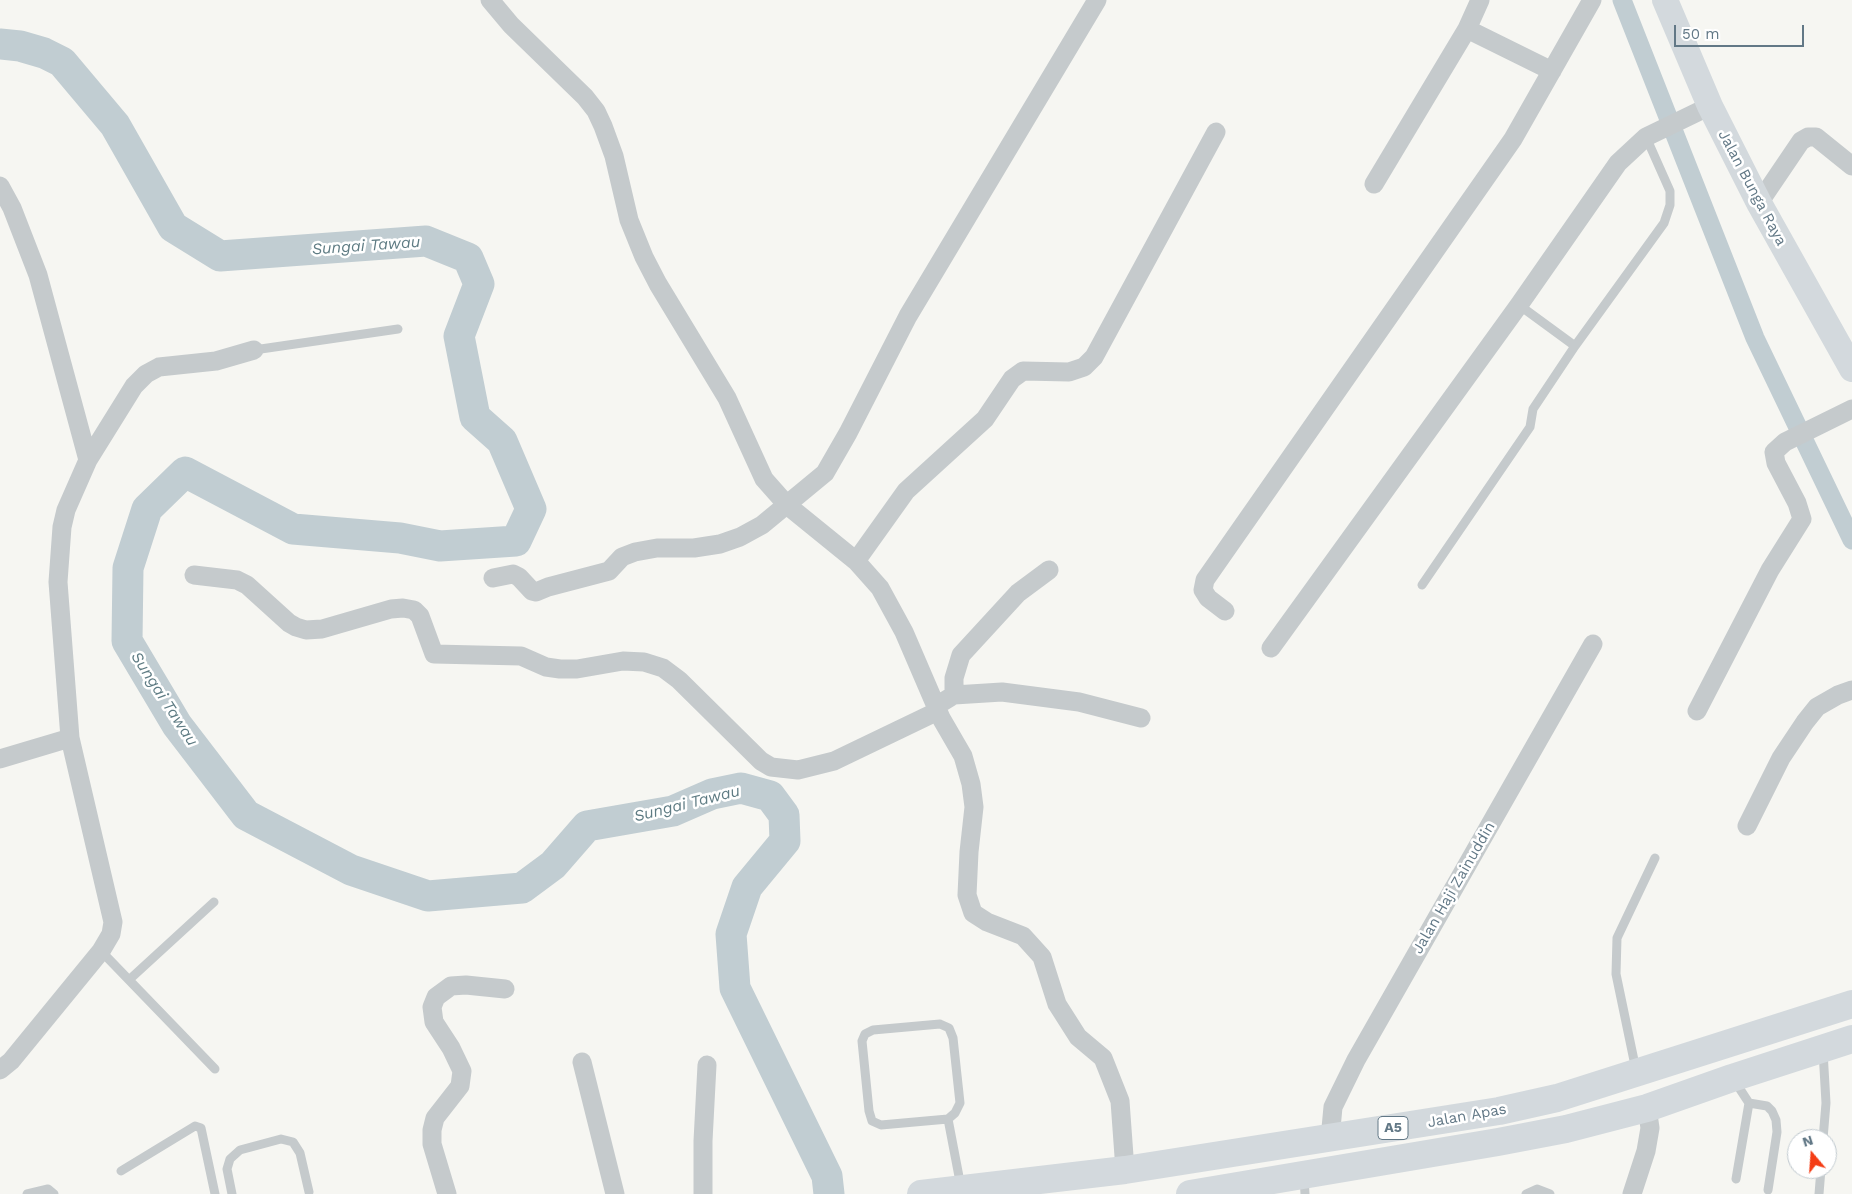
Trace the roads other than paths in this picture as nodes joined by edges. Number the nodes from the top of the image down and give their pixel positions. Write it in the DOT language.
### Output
graph roads {
  1 [pos="490,0"];
  2 [pos="1098,0"];
  3 [pos="1480,0"];
  4 [pos="1592,0"];
  5 [pos="1664,0"];
  6 [pos="1467,30"];
  7 [pos="1552,71"];
  8 [pos="1710,106"];
  9 [pos="1216,132"];
  10 [pos="1650,135"];
  11 [pos="1852,166"];
  12 [pos="1374,184"];
  13 [pos="0,186"];
  14 [pos="1759,203"];
  15 [pos="1519,305"];
  16 [pos="398,329"];
  17 [pos="1575,346"];
  18 [pos="254,350"];
  19 [pos="1852,369"];
  20 [pos="1852,409"];
  21 [pos="88,460"];
  22 [pos="787,505"];
  23 [pos="856,561"];
  24 [pos="1048,570"];
  25 [pos="194,575"];
  26 [pos="493,578"];
  27 [pos="1422,585"];
  28 [pos="1225,611"];
  29 [pos="1594,644"];
  30 [pos="1271,648"];
  31 [pos="1852,690"];
  32 [pos="954,695"];
  33 [pos="937,709"];
  34 [pos="1697,711"];
  35 [pos="1141,718"];
  36 [pos="70,738"];
  37 [pos="0,759"];
  38 [pos="1747,826"];
  39 [pos="1655,858"];
  40 [pos="214,902"];
  41 [pos="101,951"];
  42 [pos="130,979"];
  43 [pos="505,989"];
  44 [pos="1852,1004"];
  45 [pos="1852,1039"];
  46 [pos="1823,1048"];
  47 [pos="582,1062"];
  48 [pos="1669,1063"];
  49 [pos="707,1065"];
  50 [pos="1767,1066"];
  51 [pos="215,1069"];
  52 [pos="0,1070"];
  53 [pos="1637,1073"];
  54 [pos="1732,1078"];
  55 [pos="1749,1102"];
  56 [pos="1648,1108"];
  57 [pos="948,1119"];
  58 [pos="1824,1129"];
  59 [pos="1330,1139"];
  60 [pos="121,1170"];
  61 [pos="1125,1170"];
  62 [pos="1736,1179"];
  63 [pos="1820,1179"];
  64 [pos="1305,1184"];
  65 [pos="1768,1190"];
  66 [pos="309,1192"];
  67 [pos="963,1192"];
  68 [pos="1219,1192"];
  69 [pos="27,1194"];
  70 [pos="54,1194"];
  71 [pos="215,1194"];
  72 [pos="232,1194"];
  73 [pos="447,1194"];
  74 [pos="614,1194"];
  75 [pos="703,1194"];
  76 [pos="921,1194"];
  77 [pos="1190,1194"];
  78 [pos="1526,1194"];
  79 [pos="1550,1194"];
  80 [pos="1632,1194"];
  81 [pos="1819,1194"];
  1 -- 22 [label="street"];
  2 -- 22 [label="street"];
  3 -- 6 [label="street"];
  4 -- 7 [label="street"];
  5 -- 8 [label="street, Jalan Bunga Raya"];
  6 -- 7 [label="street"];
  6 -- 12 [label="street"];
  7 -- 28 [label="street"];
  8 -- 10 [label="street"];
  8 -- 14 [label="street, Jalan Bunga Raya"];
  9 -- 23 [label="street"];
  10 -- 15 [label="street"];
  10 -- 17 [label="lane"];
  11 -- 14 [label="street"];
  13 -- 21 [label="street"];
  14 -- 19 [label="street, Jalan Bunga Raya"];
  15 -- 17 [label="lane"];
  15 -- 30 [label="street"];
  16 -- 18 [label="lane"];
  17 -- 27 [label="lane"];
  18 -- 21 [label="street"];
  20 -- 34 [label="street"];
  21 -- 36 [label="street"];
  22 -- 23 [label="street"];
  22 -- 26 [label="street"];
  23 -- 33 [label="street"];
  24 -- 32 [label="street"];
  25 -- 33 [label="street"];
  29 -- 59 [label="street, Jalan Haji Zainuddin"];
  31 -- 38 [label="street"];
  32 -- 33 [label="street"];
  32 -- 35 [label="street"];
  33 -- 61 [label="street"];
  36 -- 37 [label="street"];
  36 -- 41 [label="street"];
  39 -- 53 [label="lane"];
  40 -- 42 [label="lane"];
  41 -- 42 [label="lane"];
  41 -- 52 [label="street"];
  42 -- 51 [label="lane"];
  43 -- 73 [label="street"];
  44 -- 48 [label="highway, Jalan Apas / A5"];
  45 -- 46 [label="highway, Jalan Apas / A5"];
  46 -- 50 [label="highway, Jalan Apas / A5"];
  46 -- 58 [label="lane"];
  47 -- 74 [label="street"];
  48 -- 50 [label="highway"];
  48 -- 53 [label="highway, Jalan Apas / A5"];
  49 -- 75 [label="street"];
  50 -- 54 [label="highway, Jalan Apas / A5"];
  53 -- 59 [label="highway, Jalan Apas / A5"];
  54 -- 55 [label="lane"];
  54 -- 56 [label="highway, Jalan Apas / A5"];
  55 -- 62 [label="lane"];
  55 -- 65 [label="lane"];
  56 -- 64 [label="highway, Jalan Apas / A5"];
  56 -- 80 [label="street"];
  57 -- 57 [label="lane"];
  57 -- 67 [label="lane"];
  59 -- 61 [label="highway, Jalan Apas / A5"];
  60 -- 71 [label="lane"];
  61 -- 67 [label="highway, Jalan Apas / A5"];
  63 -- 81 [label="lane"];
  64 -- 68 [label="highway, Jalan Apas / A5"];
  66 -- 72 [label="lane"];
  67 -- 76 [label="highway, Jalan Apas / A5"];
  68 -- 77 [label="highway, Jalan Apas / A5"];
  69 -- 70 [label="lane"];
  78 -- 79 [label="lane"];
}
